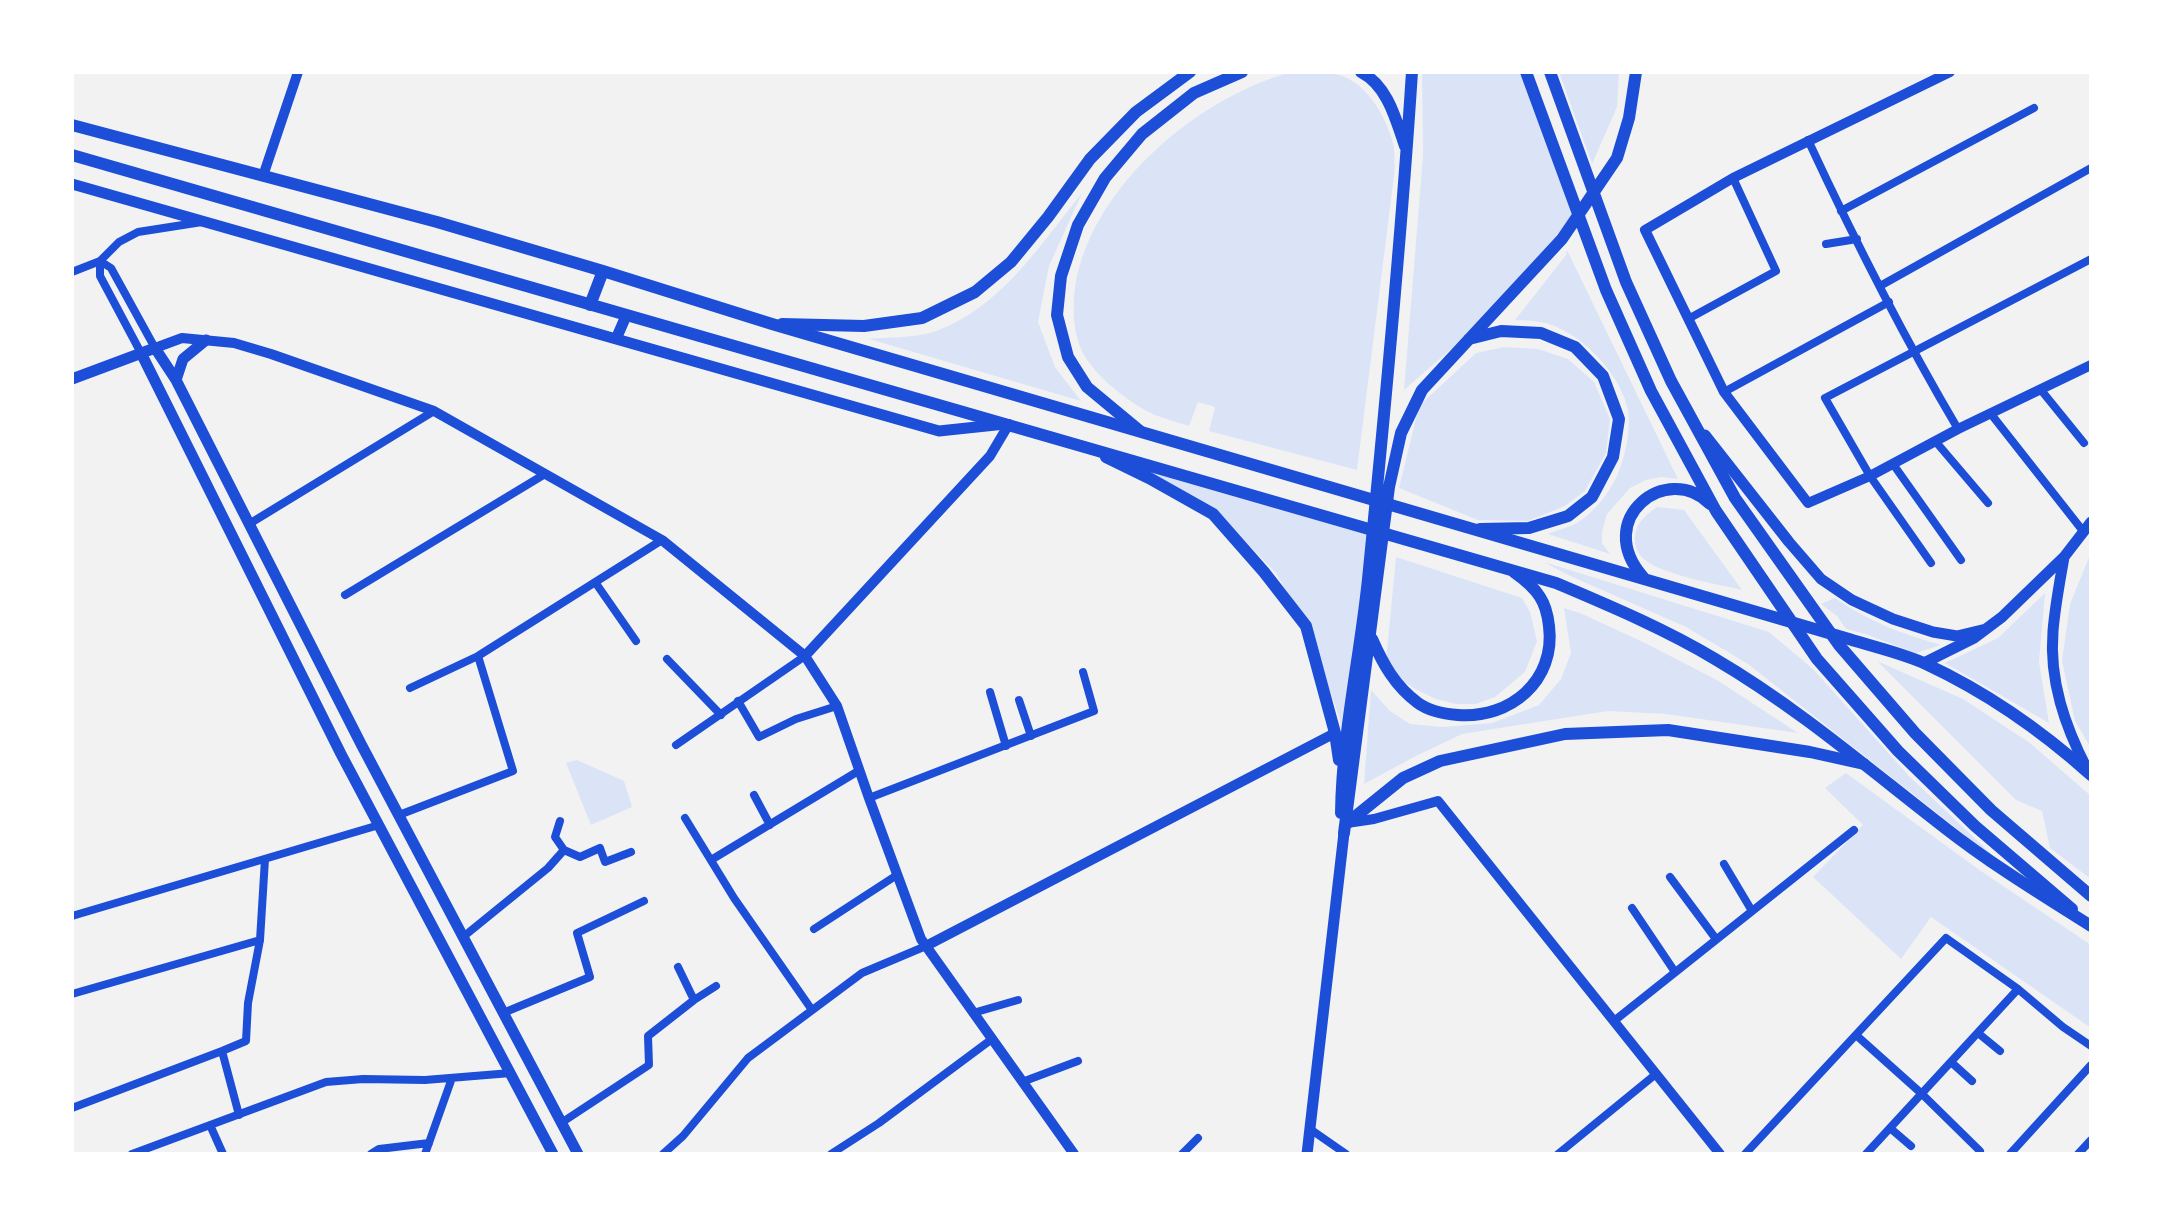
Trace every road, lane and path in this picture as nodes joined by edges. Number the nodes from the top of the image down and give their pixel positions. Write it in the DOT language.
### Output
graph roads {
  1 [pos="298,72"];
  2 [pos="1190,72"];
  3 [pos="1242,72"];
  4 [pos="1361,72"];
  5 [pos="1412,72"];
  6 [pos="1526,72"];
  7 [pos="1550,72"];
  8 [pos="1636,72"];
  9 [pos="1950,72"];
  10 [pos="2034,108"];
  11 [pos="72,125"];
  12 [pos="1808,140"];
  13 [pos="1407,151"];
  14 [pos="72,155"];
  15 [pos="2091,168"];
  16 [pos="263,176"];
  17 [pos="1733,178"];
  18 [pos="72,184"];
  19 [pos="1841,211"];
  20 [pos="205,222"];
  21 [pos="1857,239"];
  22 [pos="1826,244"];
  23 [pos="2091,259"];
  24 [pos="100,261"];
  25 [pos="603,271"];
  26 [pos="72,272"];
  27 [pos="1880,286"];
  28 [pos="1889,302"];
  29 [pos="590,305"];
  30 [pos="626,316"];
  31 [pos="1688,319"];
  32 [pos="772,324"];
  33 [pos="616,339"];
  34 [pos="1469,339"];
  35 [pos="206,340"];
  36 [pos="155,348"];
  37 [pos="141,353"];
  38 [pos="1913,353"];
  39 [pos="2091,365"];
  40 [pos="72,379"];
  41 [pos="176,380"];
  42 [pos="2041,390"];
  43 [pos="1724,392"];
  44 [pos="434,411"];
  45 [pos="1991,414"];
  46 [pos="1692,419"];
  47 [pos="1009,424"];
  48 [pos="1958,429"];
  49 [pos="1140,431"];
  50 [pos="1936,442"];
  51 [pos="2084,443"];
  52 [pos="1081,445"];
  53 [pos="1893,464"];
  54 [pos="545,474"];
  55 [pos="1870,476"];
  56 [pos="1383,484"];
  57 [pos="1988,503"];
  58 [pos="1716,511"];
  59 [pos="249,524"];
  60 [pos="2087,526"];
  61 [pos="1478,529"];
  62 [pos="662,540"];
  63 [pos="1376,552"];
  64 [pos="2064,557"];
  65 [pos="1961,560"];
  66 [pos="1931,563"];
  67 [pos="1512,570"];
  68 [pos="1643,577"];
  69 [pos="595,582"];
  70 [pos="345,595"];
  71 [pos="1986,629"];
  72 [pos="1371,635"];
  73 [pos="636,641"];
  74 [pos="478,656"];
  75 [pos="805,656"];
  76 [pos="667,659"];
  77 [pos="1924,663"];
  78 [pos="1083,672"];
  79 [pos="410,688"];
  80 [pos="990,692"];
  81 [pos="1019,700"];
  82 [pos="738,701"];
  83 [pos="837,706"];
  84 [pos="721,715"];
  85 [pos="1335,733"];
  86 [pos="1031,736"];
  87 [pos="676,745"];
  88 [pos="1006,746"];
  89 [pos="1864,764"];
  90 [pos="860,770"];
  91 [pos="1341,773"];
  92 [pos="2090,774"];
  93 [pos="754,795"];
  94 [pos="869,798"];
  95 [pos="399,815"];
  96 [pos="685,818"];
  97 [pos="560,821"];
  98 [pos="379,825"];
  99 [pos="770,825"];
  100 [pos="1345,828"];
  101 [pos="1854,830"];
  102 [pos="564,850"];
  103 [pos="631,852"];
  104 [pos="265,859"];
  105 [pos="711,860"];
  106 [pos="1724,864"];
  107 [pos="897,875"];
  108 [pos="1670,877"];
  109 [pos="2091,896"];
  110 [pos="644,901"];
  111 [pos="1632,908"];
  112 [pos="1752,911"];
  113 [pos="72,916"];
  114 [pos="2091,926"];
  115 [pos="814,929"];
  116 [pos="463,937"];
  117 [pos="1716,939"];
  118 [pos="260,940"];
  119 [pos="926,946"];
  120 [pos="678,967"];
  121 [pos="1675,972"];
  122 [pos="716,986"];
  123 [pos="2018,989"];
  124 [pos="72,994"];
  125 [pos="694,1000"];
  126 [pos="1018,1000"];
  127 [pos="812,1010"];
  128 [pos="503,1013"];
  129 [pos="973,1013"];
  130 [pos="1614,1021"];
  131 [pos="1978,1033"];
  132 [pos="1856,1035"];
  133 [pos="992,1039"];
  134 [pos="2091,1046"];
  135 [pos="222,1051"];
  136 [pos="2000,1051"];
  137 [pos="1078,1061"];
  138 [pos="1951,1062"];
  139 [pos="529,1064"];
  140 [pos="2091,1065"];
  141 [pos="511,1073"];
  142 [pos="1656,1074"];
  143 [pos="452,1078"];
  144 [pos="1972,1081"];
  145 [pos="1022,1082"];
  146 [pos="1922,1094"];
  147 [pos="72,1108"];
  148 [pos="239,1115"];
  149 [pos="561,1123"];
  150 [pos="210,1125"];
  151 [pos="1890,1128"];
  152 [pos="1310,1129"];
  153 [pos="1198,1138"];
  154 [pos="2091,1140"];
  155 [pos="429,1143"];
  156 [pos="1911,1146"];
  157 [pos="1980,1151"];
  158 [pos="132,1154"];
  159 [pos="223,1154"];
  160 [pos="371,1154"];
  161 [pos="425,1154"];
  162 [pos="553,1154"];
  163 [pos="578,1154"];
  164 [pos="663,1154"];
  165 [pos="831,1154"];
  166 [pos="1074,1154"];
  167 [pos="1182,1154"];
  168 [pos="1307,1154"];
  169 [pos="1346,1154"];
  170 [pos="1558,1154"];
  171 [pos="1720,1154"];
  172 [pos="1745,1154"];
  173 [pos="1866,1154"];
  174 [pos="2010,1154"];
  175 [pos="2078,1154"];
  1 -- 16 [label="street"];
  2 -- 32 [label="main road"];
  3 -- 49 [label="main road"];
  4 -- 13 [label="main road"];
  5 -- 13 [label="main road"];
  6 -- 58 [label="main road"];
  7 -- 46 [label="main road"];
  8 -- 34 [label="main road"];
  9 -- 12 [label="street"];
  10 -- 19 [label="street"];
  11 -- 16 [label="main road"];
  12 -- 17 [label="street"];
  12 -- 19 [label="street"];
  13 -- 56 [label="main road"];
  14 -- 29 [label="main road"];
  15 -- 27 [label="street"];
  16 -- 25 [label="main road"];
  17 -- 31 [label="street"];
  17 -- 31 [label="street"];
  18 -- 20 [label="main road"];
  19 -- 21 [label="street"];
  20 -- 24 [label="street"];
  20 -- 33 [label="main road"];
  21 -- 22 [label="street"];
  21 -- 27 [label="street"];
  23 -- 38 [label="street"];
  24 -- 26 [label="street"];
  24 -- 36 [label="street"];
  24 -- 37 [label="street"];
  25 -- 29 [label="main road"];
  25 -- 32 [label="main road"];
  27 -- 28 [label="street"];
  28 -- 38 [label="street"];
  28 -- 43 [label="street"];
  29 -- 30 [label="main road"];
  30 -- 33 [label="main road"];
  30 -- 47 [label="main road"];
  31 -- 43 [label="street"];
  32 -- 49 [label="main road"];
  33 -- 47 [label="main road"];
  34 -- 56 [label="main road"];
  34 -- 61 [label="main road"];
  35 -- 36 [label="street"];
  35 -- 41 [label="main road"];
  35 -- 44 [label="street"];
  36 -- 37 [label="main road"];
  36 -- 41 [label="main road"];
  37 -- 40 [label="main road"];
  37 -- 98 [label="main road"];
  38 -- 48 [label="street"];
  38 -- 55 [label="street"];
  39 -- 42 [label="street"];
  41 -- 59 [label="main road"];
  42 -- 45 [label="street"];
  42 -- 51 [label="street"];
  43 -- 55 [label="street"];
  44 -- 54 [label="street"];
  44 -- 59 [label="street"];
  45 -- 48 [label="street"];
  45 -- 60 [label="street"];
  46 -- 71 [label="main road"];
  46 -- 109 [label="main road"];
  47 -- 52 [label="main road"];
  47 -- 75 [label="street"];
  48 -- 50 [label="street"];
  49 -- 61 [label="main road"];
  50 -- 53 [label="street"];
  50 -- 57 [label="street"];
  52 -- 67 [label="main road"];
  52 -- 85 [label="main road"];
  53 -- 55 [label="street"];
  53 -- 65 [label="street"];
  54 -- 62 [label="street"];
  54 -- 70 [label="street"];
  55 -- 66 [label="street"];
  56 -- 63 [label="main road"];
  58 -- 68 [label="main road"];
  58 -- 114 [label="main road"];
  59 -- 95 [label="main road"];
  60 -- 64 [label="main road"];
  61 -- 68 [label="main road"];
  62 -- 69 [label="street"];
  62 -- 75 [label="street"];
  63 -- 72 [label="main road"];
  63 -- 91 [label="main road"];
  64 -- 71 [label="main road"];
  64 -- 92 [label="main road"];
  67 -- 72 [label="main road"];
  67 -- 89 [label="main road"];
  68 -- 77 [label="main road"];
  69 -- 73 [label="street"];
  69 -- 74 [label="street"];
  71 -- 77 [label="main road"];
  72 -- 100 [label="main road"];
  74 -- 79 [label="street"];
  74 -- 95 [label="street"];
  75 -- 82 [label="street"];
  75 -- 83 [label="street"];
  76 -- 84 [label="street"];
  77 -- 92 [label="main road"];
  78 -- 86 [label="street"];
  80 -- 88 [label="street"];
  81 -- 86 [label="street"];
  82 -- 83 [label="street"];
  82 -- 84 [label="street"];
  83 -- 90 [label="street"];
  84 -- 87 [label="street"];
  85 -- 91 [label="main road"];
  85 -- 119 [label="street"];
  86 -- 88 [label="street"];
  88 -- 94 [label="street"];
  89 -- 100 [label="main road"];
  89 -- 114 [label="main road"];
  90 -- 94 [label="street"];
  90 -- 99 [label="street"];
  91 -- 100 [label="main road"];
  93 -- 99 [label="street"];
  94 -- 107 [label="street"];
  95 -- 116 [label="main road"];
  96 -- 105 [label="street"];
  97 -- 102 [label="street"];
  98 -- 104 [label="street"];
  98 -- 141 [label="main road"];
  99 -- 105 [label="street"];
  100 -- 130 [label="street"];
  100 -- 152 [label="main road"];
  101 -- 112 [label="street"];
  102 -- 103 [label="street"];
  102 -- 116 [label="street"];
  104 -- 113 [label="street"];
  104 -- 118 [label="street"];
  105 -- 127 [label="street"];
  106 -- 112 [label="street"];
  107 -- 115 [label="street"];
  107 -- 119 [label="street"];
  108 -- 117 [label="street"];
  110 -- 128 [label="street"];
  111 -- 121 [label="street"];
  112 -- 117 [label="street"];
  116 -- 128 [label="main road"];
  117 -- 121 [label="street"];
  118 -- 124 [label="street"];
  118 -- 135 [label="street"];
  119 -- 127 [label="street"];
  119 -- 129 [label="street"];
  120 -- 125 [label="street"];
  121 -- 130 [label="street"];
  122 -- 125 [label="street"];
  123 -- 131 [label="street"];
  123 -- 132 [label="street"];
  123 -- 134 [label="street"];
  125 -- 149 [label="street"];
  126 -- 129 [label="street"];
  127 -- 164 [label="street"];
  128 -- 139 [label="main road"];
  129 -- 133 [label="street"];
  130 -- 142 [label="street"];
  131 -- 136 [label="street"];
  131 -- 138 [label="street"];
  132 -- 146 [label="street"];
  132 -- 172 [label="street"];
  133 -- 145 [label="street"];
  133 -- 165 [label="street"];
  135 -- 147 [label="street"];
  135 -- 148 [label="street"];
  137 -- 145 [label="street"];
  138 -- 144 [label="street"];
  138 -- 146 [label="street"];
  139 -- 141 [label="main road"];
  139 -- 149 [label="main road"];
  140 -- 174 [label="street"];
  141 -- 143 [label="street"];
  141 -- 162 [label="main road"];
  142 -- 170 [label="street"];
  142 -- 171 [label="street"];
  143 -- 148 [label="street"];
  143 -- 155 [label="street"];
  145 -- 166 [label="street"];
  146 -- 151 [label="street"];
  146 -- 157 [label="street"];
  148 -- 150 [label="street"];
  149 -- 163 [label="main road"];
  150 -- 158 [label="street"];
  150 -- 159 [label="street"];
  151 -- 156 [label="street"];
  151 -- 173 [label="street"];
  152 -- 168 [label="main road"];
  152 -- 169 [label="street"];
  153 -- 167 [label="street"];
  154 -- 175 [label="street"];
  155 -- 160 [label="street"];
  155 -- 161 [label="street"];
}
